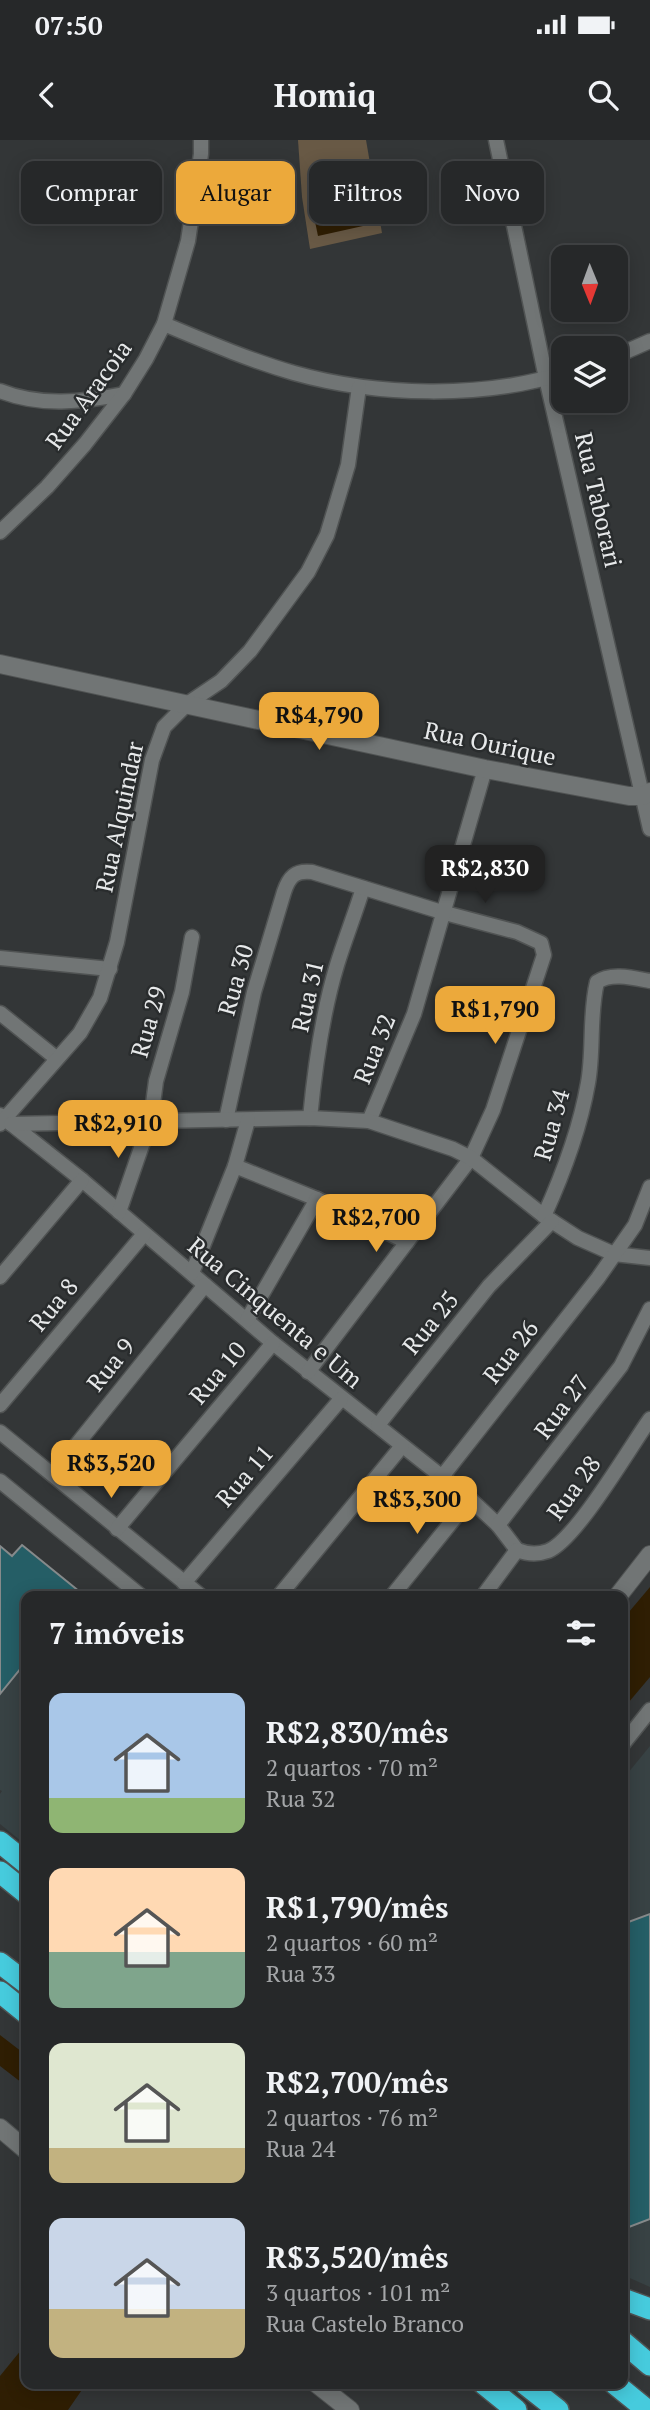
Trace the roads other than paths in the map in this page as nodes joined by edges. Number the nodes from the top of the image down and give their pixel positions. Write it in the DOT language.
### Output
graph roads {
  1 [pos="201,140"];
  2 [pos="496,140"];
  3 [pos="164,324"];
  4 [pos="650,341"];
  5 [pos="628,351"];
  6 [pos="551,377"];
  7 [pos="546,378"];
  8 [pos="359,387"];
  9 [pos="0,391"];
  10 [pos="124,394"];
  11 [pos="0,532"];
  12 [pos="0,664"];
  13 [pos="187,704"];
  14 [pos="485,769"];
  15 [pos="646,794"];
  16 [pos="650,829"];
  17 [pos="363,888"];
  18 [pos="444,913"];
  19 [pos="192,937"];
  20 [pos="0,958"];
  21 [pos="110,970"];
  22 [pos="650,981"];
  23 [pos="0,1013"];
  24 [pos="57,1058"];
  25 [pos="310,1118"];
  26 [pos="151,1119"];
  27 [pos="4,1120"];
  28 [pos="226,1120"];
  29 [pos="248,1120"];
  30 [pos="369,1121"];
  31 [pos="471,1158"];
  32 [pos="235,1166"];
  33 [pos="82,1180"];
  34 [pos="650,1187"];
  35 [pos="317,1199"];
  36 [pos="119,1212"];
  37 [pos="548,1218"];
  38 [pos="144,1234"];
  39 [pos="407,1242"];
  40 [pos="614,1254"];
  41 [pos="650,1258"];
  42 [pos="192,1273"];
  43 [pos="0,1277"];
  44 [pos="205,1285"];
  45 [pos="650,1309"];
  46 [pos="247,1320"];
  47 [pos="272,1343"];
  48 [pos="308,1371"];
  49 [pos="341,1399"];
  50 [pos="0,1405"];
  51 [pos="650,1419"];
  52 [pos="378,1425"];
  53 [pos="0,1432"];
  54 [pos="402,1446"];
  55 [pos="53,1474"];
  56 [pos="442,1478"];
  57 [pos="0,1481"];
  58 [pos="470,1499"];
  59 [pos="498,1525"];
  60 [pos="117,1529"];
  61 [pos="517,1550"];
  62 [pos="650,1555"];
  63 [pos="184,1583"];
  64 [pos="135,1591"];
  65 [pos="194,1591"];
  66 [pos="283,1591"];
  67 [pos="396,1591"];
  68 [pos="487,1591"];
  69 [pos="622,1591"];
  70 [pos="650,1710"];
  71 [pos="628,1738"];
  72 [pos="0,1842"];
  73 [pos="21,1859"];
  74 [pos="0,1872"];
  75 [pos="21,1889"];
  76 [pos="0,1962"];
  77 [pos="21,1979"];
  78 [pos="0,1992"];
  79 [pos="21,2009"];
  80 [pos="0,2128"];
  81 [pos="21,2146"];
  82 [pos="628,2302"];
  83 [pos="650,2309"];
  84 [pos="628,2347"];
  85 [pos="628,2356"];
  86 [pos="650,2367"];
  87 [pos="323,2389"];
  88 [pos="481,2389"];
  89 [pos="490,2389"];
  90 [pos="531,2389"];
  91 [pos="621,2389"];
  92 [pos="350,2410"];
  93 [pos="497,2410"];
  94 [pos="516,2410"];
  95 [pos="558,2410"];
  96 [pos="647,2410"];
  1 -- 3 [label="street, Rua Aracoia"];
  2 -- 7 [label="street, Rua Taborari"];
  3 -- 8 [label="street"];
  3 -- 10 [label="street, Rua Aracoia"];
  4 -- 5 [label="street"];
  6 -- 7 [label="street"];
  7 -- 8 [label="street"];
  7 -- 15 [label="street, Rua Taborari"];
  8 -- 13 [label="street, Rua Alquindar"];
  9 -- 10 [label="street"];
  10 -- 11 [label="street, Rua Aracoia"];
  12 -- 13 [label="street, Rua Ourique"];
  13 -- 14 [label="street, Rua Ourique"];
  13 -- 21 [label="street, Rua Alquindar"];
  14 -- 15 [label="street, Rua Ourique"];
  14 -- 18 [label="street, Rua 32"];
  15 -- 16 [label="street, Rua Taborari"];
  17 -- 18 [label="street"];
  17 -- 25 [label="street, Rua 31"];
  17 -- 28 [label="street, Rua 30"];
  18 -- 30 [label="street, Rua 32"];
  18 -- 31 [label="street"];
  19 -- 26 [label="street, Rua 29"];
  20 -- 21 [label="street"];
  21 -- 24 [label="street, Rua Alquindar"];
  22 -- 37 [label="street, Rua 34"];
  23 -- 24 [label="street"];
  24 -- 27 [label="street, Rua Alquindar"];
  25 -- 29 [label="street"];
  25 -- 30 [label="street"];
  26 -- 27 [label="street"];
  26 -- 28 [label="street"];
  26 -- 36 [label="street, Rua 29"];
  27 -- 33 [label="street, Rua Cinquenta e Um"];
  28 -- 29 [label="street"];
  29 -- 32 [label="street"];
  30 -- 31 [label="street"];
  31 -- 37 [label="street"];
  31 -- 39 [label="street"];
  32 -- 35 [label="street"];
  32 -- 42 [label="street"];
  33 -- 36 [label="street, Rua Cinquenta e Um"];
  33 -- 43 [label="street"];
  34 -- 40 [label="street, Rua 26"];
  35 -- 39 [label="street"];
  35 -- 46 [label="street"];
  36 -- 38 [label="street, Rua Cinquenta e Um"];
  37 -- 40 [label="street"];
  37 -- 52 [label="street, Rua 25"];
  38 -- 42 [label="street, Rua Cinquenta e Um"];
  38 -- 50 [label="street, Rua 8"];
  39 -- 48 [label="street"];
  40 -- 41 [label="street"];
  40 -- 56 [label="street, Rua 26"];
  42 -- 44 [label="street, Rua Cinquenta e Um"];
  44 -- 46 [label="street, Rua Cinquenta e Um"];
  44 -- 55 [label="street, Rua 9"];
  45 -- 59 [label="street, Rua 27"];
  46 -- 47 [label="street, Rua Cinquenta e Um"];
  47 -- 48 [label="street, Rua Cinquenta e Um"];
  47 -- 60 [label="street, Rua 10"];
  48 -- 49 [label="street, Rua Cinquenta e Um"];
  49 -- 52 [label="street, Rua Cinquenta e Um"];
  49 -- 63 [label="street, Rua 11"];
  51 -- 61 [label="street, Rua 28"];
  52 -- 54 [label="street, Rua Cinquenta e Um"];
  53 -- 55 [label="street"];
  54 -- 56 [label="street, Rua Cinquenta e Um"];
  54 -- 66 [label="street"];
  55 -- 60 [label="street"];
  56 -- 58 [label="street, Rua Cinquenta e Um"];
  57 -- 64 [label="street"];
  58 -- 59 [label="street, Rua Cinquenta e Um"];
  58 -- 67 [label="street"];
  59 -- 61 [label="street, Rua Cinquenta e Um"];
  60 -- 63 [label="street"];
  61 -- 68 [label="street"];
  62 -- 69 [label="street"];
  63 -- 65 [label="street"];
  70 -- 71 [label="street"];
  72 -- 73 [label="highway"];
  74 -- 75 [label="highway"];
  76 -- 77 [label="highway"];
  78 -- 79 [label="highway"];
  80 -- 81 [label="street"];
  82 -- 83 [label="highway"];
  84 -- 86 [label="highway"];
  85 -- 86 [label="highway"];
  87 -- 92 [label="street"];
  88 -- 93 [label="highway"];
  89 -- 94 [label="highway"];
  90 -- 95 [label="highway"];
  91 -- 96 [label="highway"];
}
